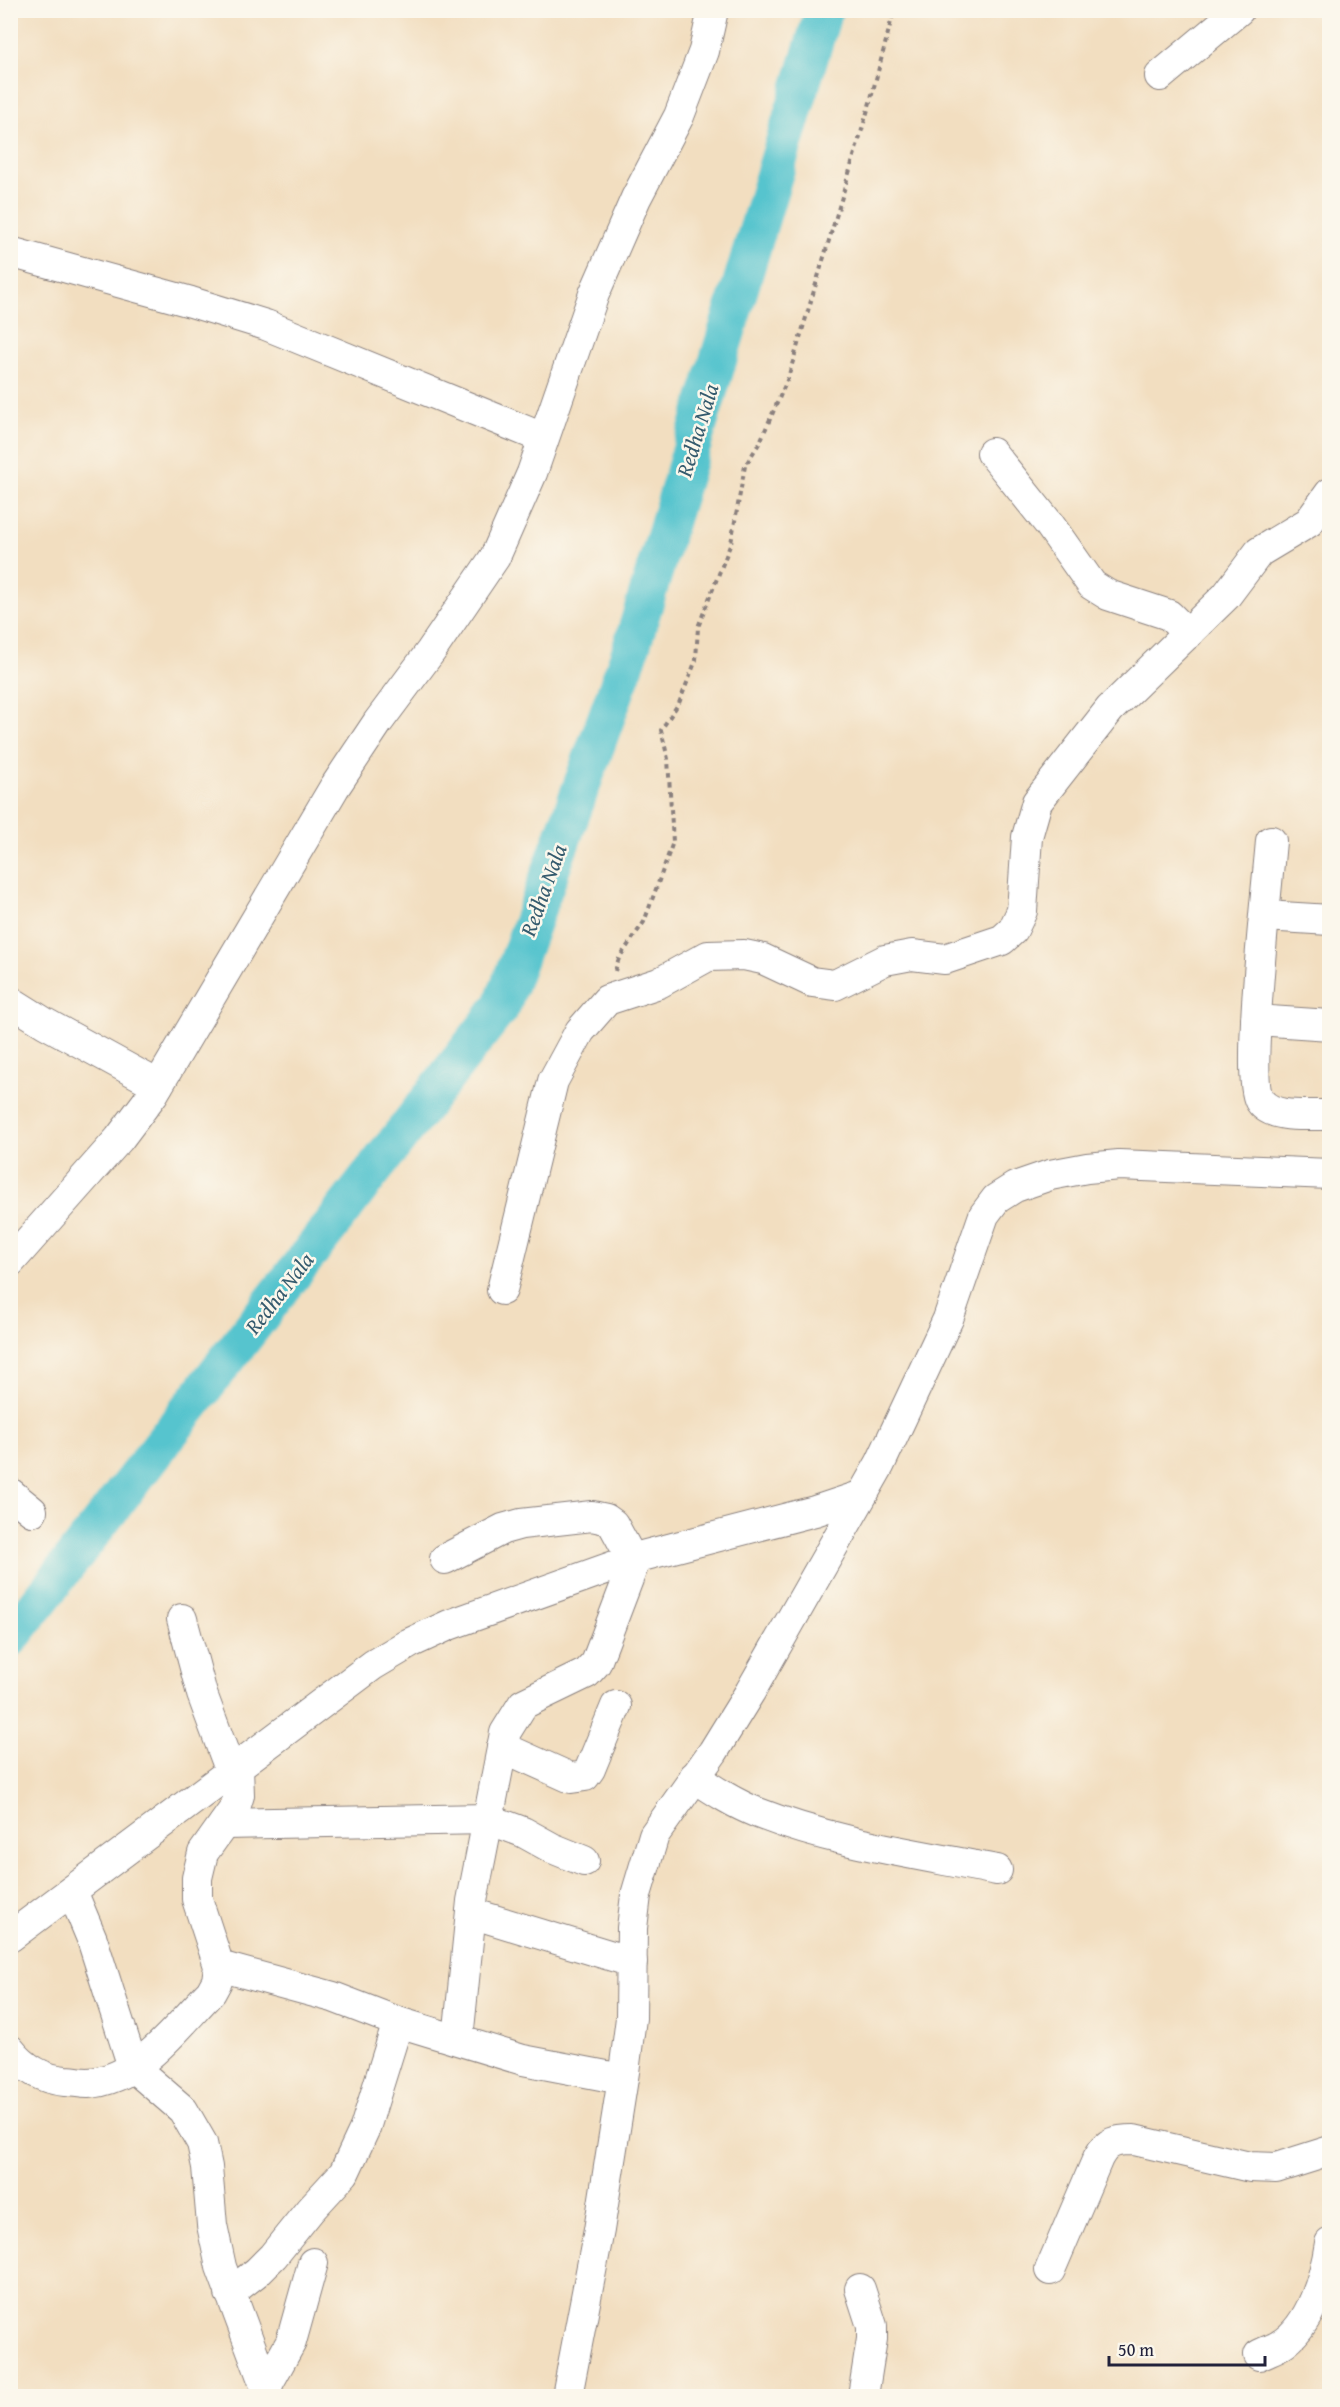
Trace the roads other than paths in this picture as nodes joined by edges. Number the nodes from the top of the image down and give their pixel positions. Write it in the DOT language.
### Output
graph roads {
  1 [pos="713,10"];
  2 [pos="1239,10"];
  3 [pos="1160,76"];
  4 [pos="10,252"];
  5 [pos="543,438"];
  6 [pos="992,453"];
  7 [pos="1329,493"];
  8 [pos="1188,634"];
  9 [pos="1271,841"];
  10 [pos="1265,916"];
  11 [pos="1329,920"];
  12 [pos="10,1001"];
  13 [pos="1256,1020"];
  14 [pos="1329,1025"];
  15 [pos="158,1085"];
  16 [pos="1329,1115"];
  17 [pos="1329,1174"];
  18 [pos="10,1262"];
  19 [pos="502,1290"];
  20 [pos="860,1496"];
  21 [pos="634,1558"];
  22 [pos="445,1559"];
  23 [pos="182,1619"];
  24 [pos="616,1706"];
  25 [pos="502,1747"];
  26 [pos="234,1770"];
  27 [pos="694,1777"];
  28 [pos="488,1819"];
  29 [pos="224,1824"];
  30 [pos="584,1862"];
  31 [pos="997,1870"];
  32 [pos="72,1891"];
  33 [pos="471,1913"];
  34 [pos="10,1937"];
  35 [pos="632,1962"];
  36 [pos="219,1966"];
  37 [pos="398,2022"];
  38 [pos="458,2039"];
  39 [pos="10,2050"];
  40 [pos="133,2067"];
  41 [pos="622,2079"];
  42 [pos="1329,2151"];
  43 [pos="1329,2243"];
  44 [pos="313,2263"];
  45 [pos="1050,2270"];
  46 [pos="860,2289"];
  47 [pos="230,2293"];
  48 [pos="1259,2355"];
  49 [pos="268,2392"];
  50 [pos="567,2397"];
  51 [pos="863,2397"];
  1 -- 5 [label="street"];
  2 -- 3 [label="street"];
  4 -- 5 [label="street"];
  5 -- 15 [label="street"];
  6 -- 8 [label="street"];
  7 -- 8 [label="street"];
  8 -- 19 [label="street"];
  9 -- 10 [label="street"];
  10 -- 11 [label="street"];
  10 -- 13 [label="street"];
  12 -- 15 [label="street"];
  13 -- 14 [label="street"];
  13 -- 16 [label="street"];
  15 -- 18 [label="street"];
  17 -- 20 [label="street"];
  20 -- 21 [label="street"];
  20 -- 27 [label="street"];
  21 -- 22 [label="street"];
  21 -- 25 [label="street"];
  21 -- 26 [label="street"];
  23 -- 26 [label="street"];
  24 -- 25 [label="street"];
  25 -- 28 [label="street"];
  26 -- 29 [label="street"];
  26 -- 32 [label="street"];
  27 -- 31 [label="street"];
  27 -- 35 [label="street"];
  28 -- 29 [label="street"];
  28 -- 30 [label="street"];
  28 -- 33 [label="street"];
  29 -- 36 [label="street"];
  32 -- 34 [label="street"];
  32 -- 40 [label="street"];
  33 -- 35 [label="street"];
  33 -- 38 [label="street"];
  35 -- 41 [label="street"];
  36 -- 37 [label="street"];
  36 -- 40 [label="street"];
  37 -- 38 [label="street"];
  37 -- 47 [label="street"];
  38 -- 41 [label="street"];
  39 -- 40 [label="street"];
  40 -- 47 [label="street"];
  41 -- 50 [label="street"];
  42 -- 45 [label="street"];
  43 -- 48 [label="street"];
  44 -- 49 [label="street"];
  46 -- 51 [label="street"];
  47 -- 49 [label="street"];
}
